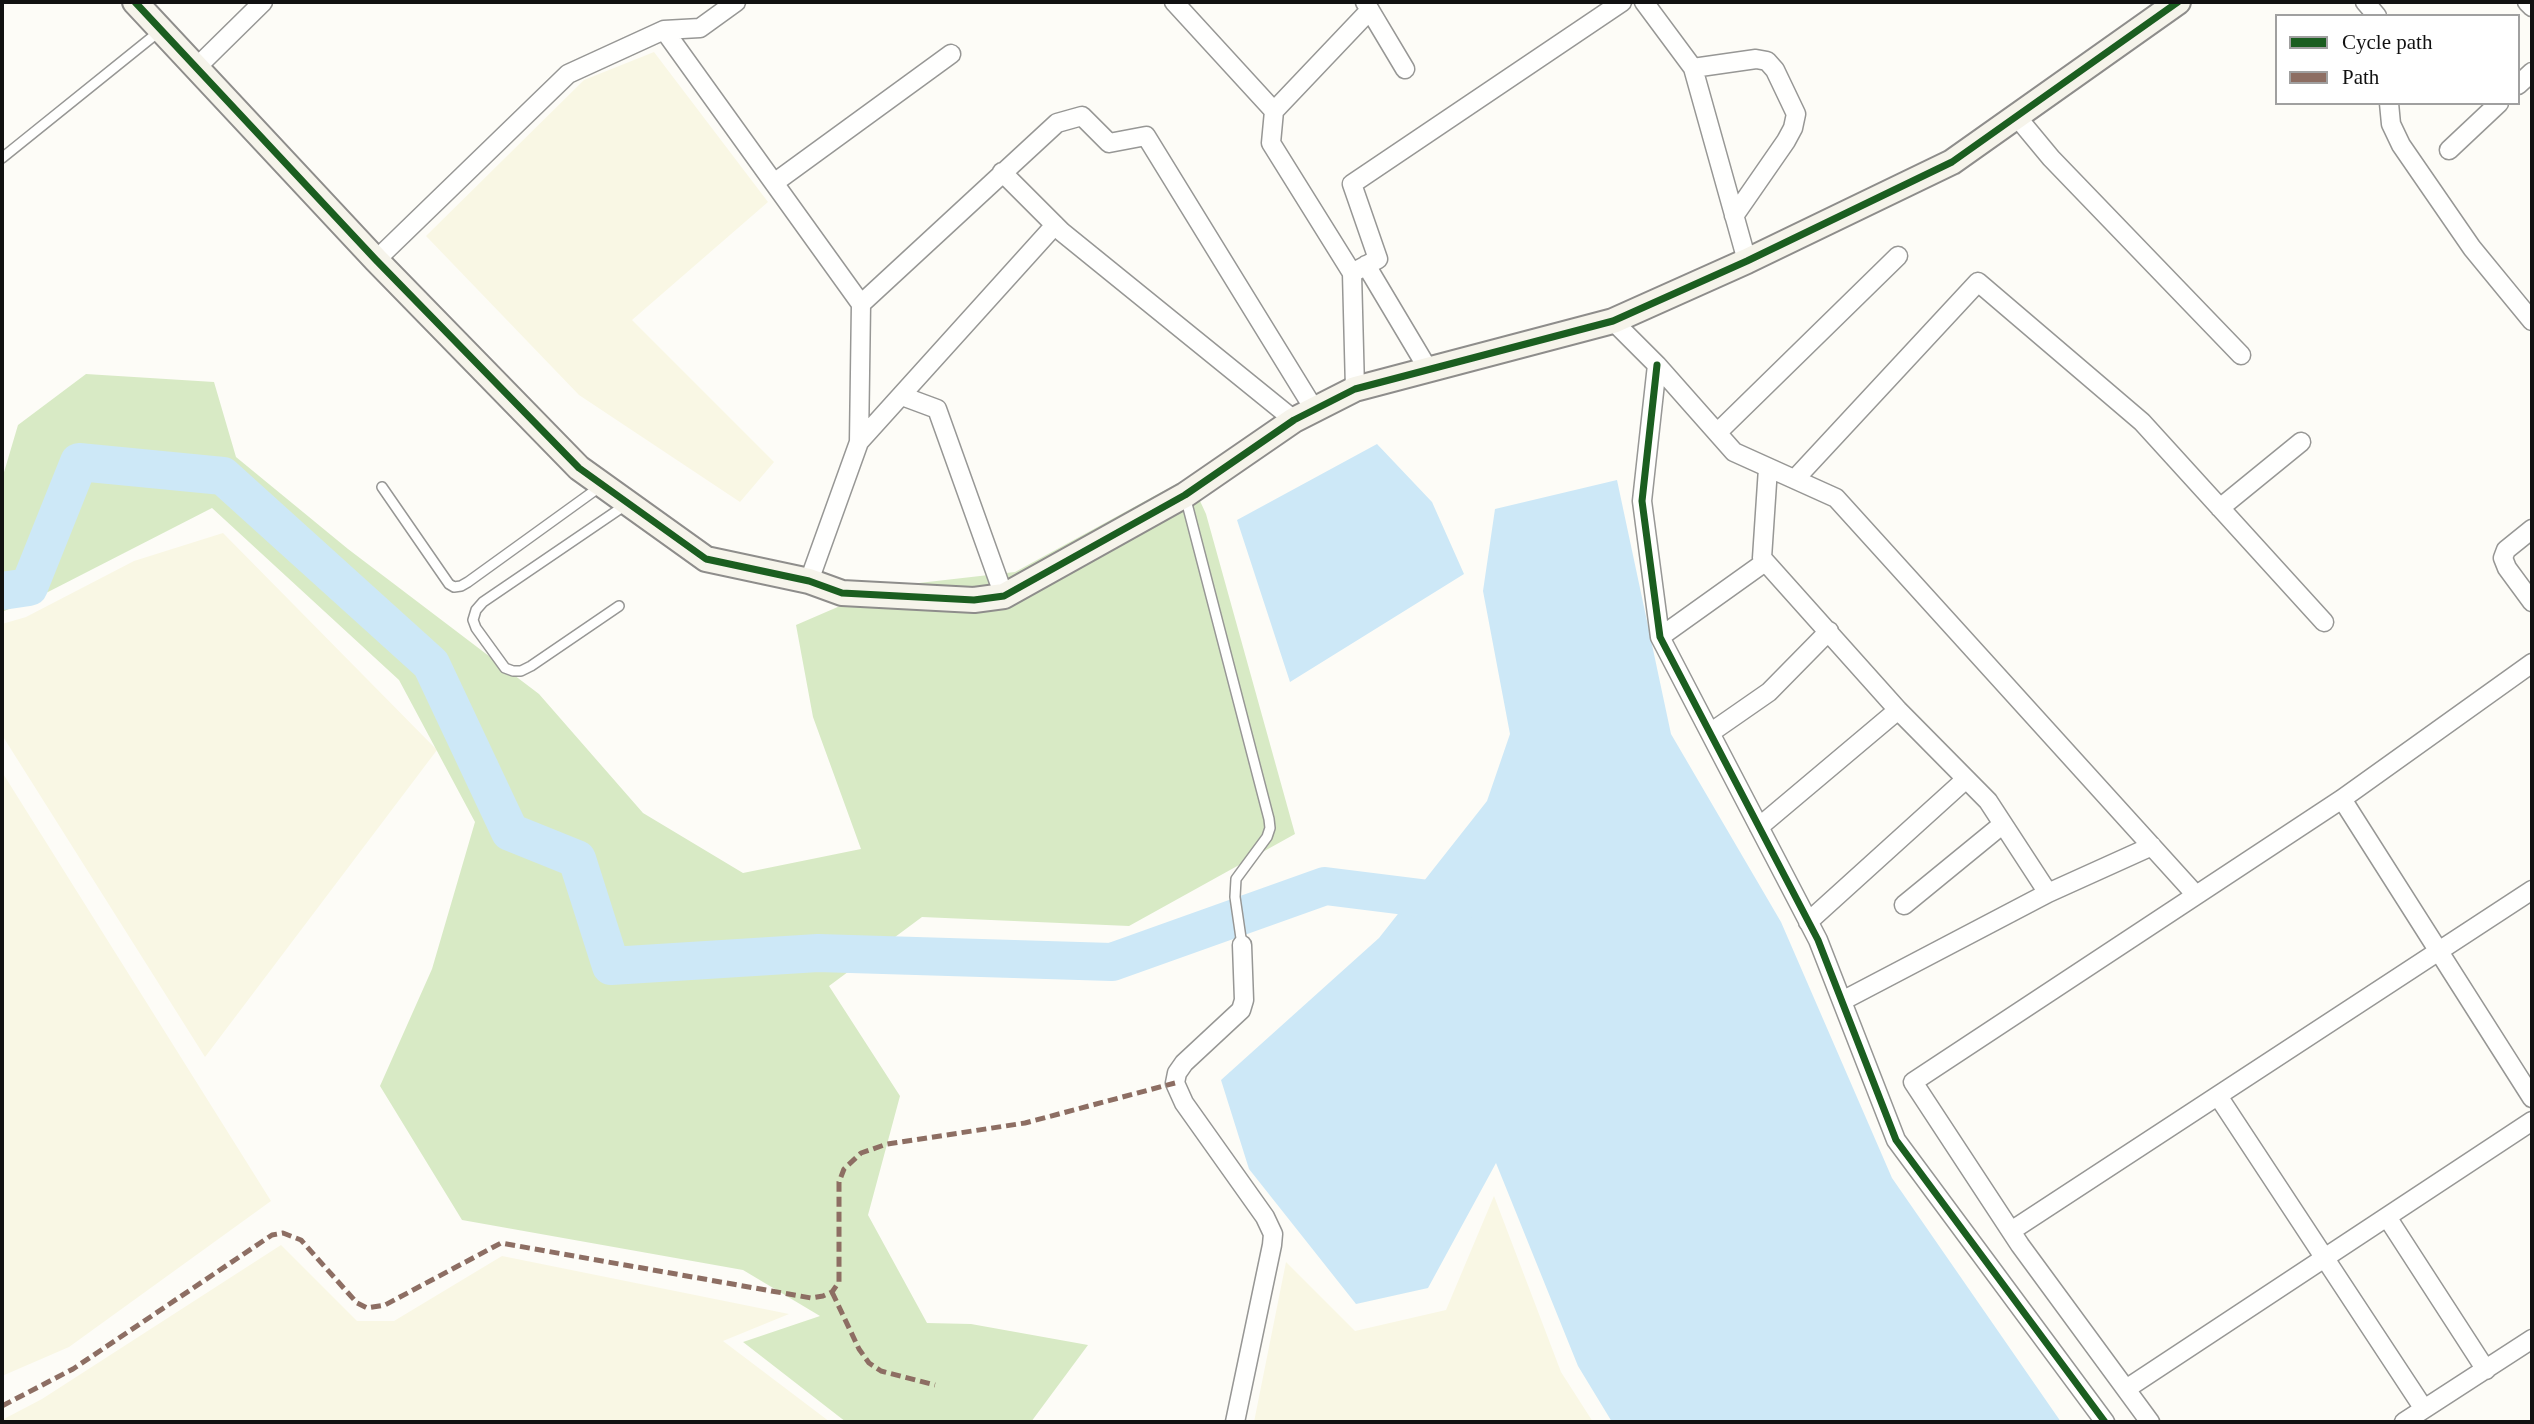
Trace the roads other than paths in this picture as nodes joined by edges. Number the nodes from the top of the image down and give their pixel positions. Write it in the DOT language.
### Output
graph roads {
  1 [pos="135,2"];
  2 [pos="263,2"];
  3 [pos="736,2"];
  4 [pos="1174,2"];
  5 [pos="1622,2"];
  6 [pos="1644,2"];
  7 [pos="2178,2"];
  8 [pos="2527,2"];
  9 [pos="1368,6"];
  10 [pos="2532,7"];
  11 [pos="162,29"];
  12 [pos="664,30"];
  13 [pos="951,54"];
  14 [pos="197,67"];
  15 [pos="1693,68"];
  16 [pos="1405,69"];
  17 [pos="2389,105"];
  18 [pos="2497,105"];
  19 [pos="1274,110"];
  20 [pos="2017,117"];
  21 [pos="2449,150"];
  22 [pos="2,158"];
  23 [pos="1002,172"];
  24 [pos="774,183"];
  25 [pos="1734,216"];
  26 [pos="1055,225"];
  27 [pos="1898,256"];
  28 [pos="376,260"];
  29 [pos="1747,261"];
  30 [pos="1359,269"];
  31 [pos="861,304"];
  32 [pos="2532,320"];
  33 [pos="1613,321"];
  34 [pos="2241,355"];
  35 [pos="1657,365"];
  36 [pos="1429,369"];
  37 [pos="1356,389"];
  38 [pos="902,396"];
  39 [pos="1304,414"];
  40 [pos="1717,433"];
  41 [pos="859,442"];
  42 [pos="2301,442"];
  43 [pos="1768,468"];
  44 [pos="1795,479"];
  45 [pos="603,485"];
  46 [pos="382,488"];
  47 [pos="1185,495"];
  48 [pos="629,503"];
  49 [pos="2220,508"];
  50 [pos="2532,529"];
  51 [pos="1765,562"];
  52 [pos="809,582"];
  53 [pos="1004,596"];
  54 [pos="2532,602"];
  55 [pos="619,606"];
  56 [pos="2324,622"];
  57 [pos="1829,631"];
  58 [pos="1660,637"];
  59 [pos="2532,663"];
  60 [pos="1898,710"];
  61 [pos="1710,733"];
  62 [pos="1966,779"];
  63 [pos="2342,799"];
  64 [pos="2003,824"];
  65 [pos="1759,827"];
  66 [pos="2152,846"];
  67 [pos="2532,890"];
  68 [pos="2048,893"];
  69 [pos="2196,895"];
  70 [pos="1904,905"];
  71 [pos="1808,922"];
  72 [pos="1242,945"];
  73 [pos="2439,952"];
  74 [pos="1842,1001"];
  75 [pos="2218,1096"];
  76 [pos="2532,1098"];
  77 [pos="2532,1121"];
  78 [pos="2387,1217"];
  79 [pos="2011,1231"];
  80 [pos="2325,1257"];
  81 [pos="2532,1339"];
  82 [pos="2486,1370"];
  83 [pos="2126,1389"];
  84 [pos="2424,1409"];
  85 [pos="1236,1422"];
  86 [pos="2105,1422"];
  87 [pos="2150,1422"];
  88 [pos="2404,1422"];
  1 -- 11 [label="street"];
  2 -- 14 [label="street"];
  3 -- 12 [label="street"];
  4 -- 19 [label="street"];
  5 -- 30 [label="street"];
  6 -- 15 [label="street"];
  7 -- 20 [label="street"];
  8 -- 10 [label="street"];
  9 -- 16 [label="street"];
  9 -- 19 [label="street"];
  11 -- 14 [label="street"];
  11 -- 22 [label="lane"];
  12 -- 24 [label="street"];
  12 -- 28 [label="street"];
  13 -- 24 [label="street"];
  14 -- 28 [label="street"];
  15 -- 25 [label="street"];
  15 -- 25 [label="street"];
  17 -- 32 [label="street"];
  18 -- 21 [label="street"];
  19 -- 30 [label="street"];
  20 -- 29 [label="street"];
  20 -- 34 [label="street"];
  23 -- 26 [label="street"];
  23 -- 31 [label="street"];
  23 -- 39 [label="street"];
  24 -- 31 [label="street"];
  25 -- 29 [label="street"];
  26 -- 38 [label="street"];
  26 -- 39 [label="street"];
  27 -- 40 [label="street"];
  28 -- 45 [label="street"];
  29 -- 33 [label="street"];
  30 -- 36 [label="street"];
  30 -- 37 [label="street"];
  31 -- 41 [label="street"];
  33 -- 35 [label="street"];
  33 -- 36 [label="street"];
  35 -- 40 [label="street"];
  35 -- 58 [label="street"];
  36 -- 37 [label="street"];
  37 -- 39 [label="street"];
  38 -- 41 [label="street"];
  38 -- 53 [label="street"];
  39 -- 47 [label="street"];
  40 -- 43 [label="street"];
  41 -- 52 [label="street"];
  42 -- 49 [label="street"];
  43 -- 44 [label="street"];
  43 -- 51 [label="street"];
  44 -- 49 [label="street"];
  44 -- 66 [label="street"];
  45 -- 46 [label="lane"];
  45 -- 48 [label="street"];
  47 -- 53 [label="street"];
  47 -- 72 [label="lane"];
  48 -- 52 [label="street"];
  48 -- 55 [label="lane"];
  49 -- 56 [label="street"];
  50 -- 54 [label="street"];
  51 -- 57 [label="street"];
  51 -- 58 [label="street"];
  52 -- 53 [label="street"];
  57 -- 60 [label="street"];
  57 -- 61 [label="street"];
  58 -- 61 [label="street"];
  59 -- 63 [label="street"];
  60 -- 62 [label="street"];
  60 -- 65 [label="street"];
  61 -- 65 [label="street"];
  62 -- 64 [label="street"];
  62 -- 71 [label="street"];
  63 -- 69 [label="street"];
  63 -- 73 [label="street"];
  64 -- 68 [label="street"];
  64 -- 70 [label="street"];
  65 -- 71 [label="street"];
  66 -- 68 [label="street"];
  66 -- 69 [label="street"];
  67 -- 73 [label="street"];
  68 -- 74 [label="street"];
  69 -- 79 [label="street"];
  71 -- 74 [label="street"];
  72 -- 85 [label="street"];
  73 -- 75 [label="street"];
  73 -- 76 [label="street"];
  74 -- 86 [label="street"];
  75 -- 79 [label="street"];
  75 -- 80 [label="street"];
  77 -- 78 [label="street"];
  78 -- 80 [label="street"];
  78 -- 82 [label="street"];
  79 -- 83 [label="street"];
  80 -- 83 [label="street"];
  80 -- 84 [label="street"];
  81 -- 82 [label="street"];
  82 -- 84 [label="street"];
  83 -- 87 [label="street"];
  84 -- 88 [label="street"];
}
